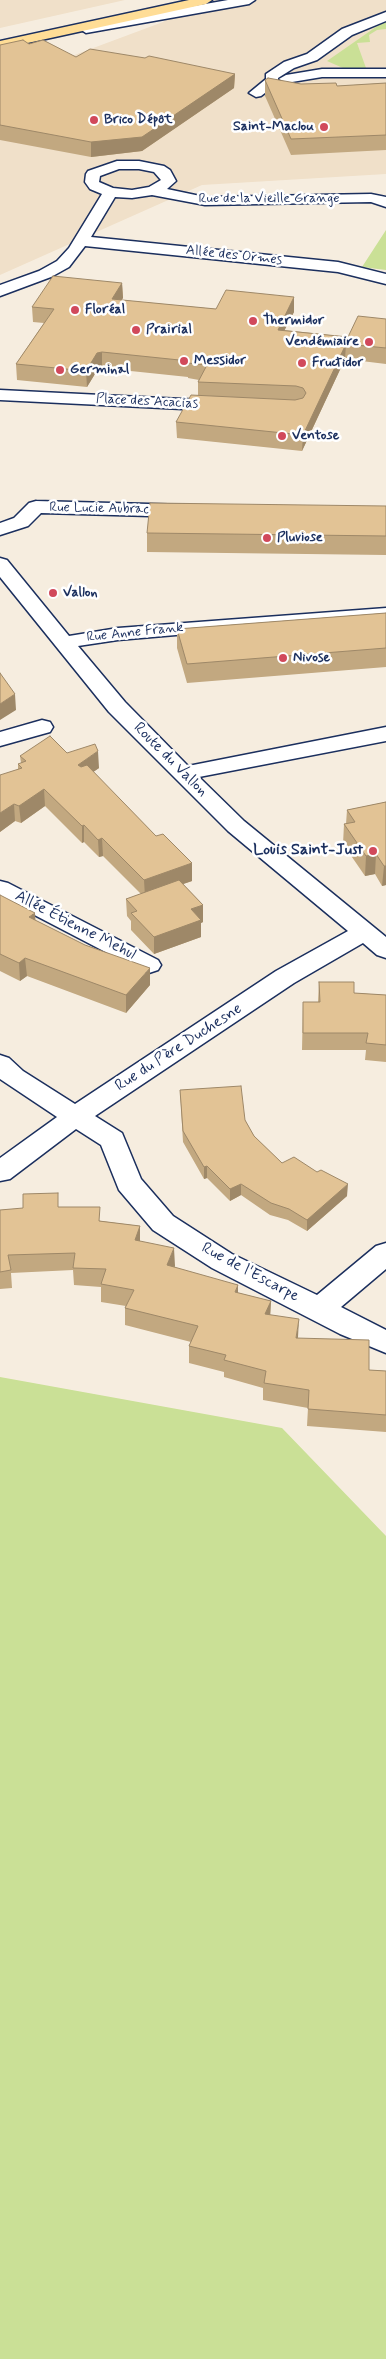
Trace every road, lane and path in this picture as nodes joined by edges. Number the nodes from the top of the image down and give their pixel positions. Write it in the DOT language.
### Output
graph roads {
  1 [pos="162,0"];
  2 [pos="206,0"];
  3 [pos="249,0"];
  4 [pos="368,10"];
  5 [pos="386,16"];
  6 [pos="347,32"];
  7 [pos="0,36"];
  8 [pos="35,38"];
  9 [pos="0,45"];
  10 [pos="312,57"];
  11 [pos="322,72"];
  12 [pos="386,73"];
  13 [pos="273,80"];
  14 [pos="256,93"];
  15 [pos="152,191"];
  16 [pos="111,192"];
  17 [pos="386,202"];
  18 [pos="80,241"];
  19 [pos="386,279"];
  20 [pos="0,292"];
  21 [pos="0,395"];
  22 [pos="237,406"];
  23 [pos="206,511"];
  24 [pos="0,529"];
  25 [pos="0,564"];
  26 [pos="386,614"];
  27 [pos="64,643"];
  28 [pos="42,727"];
  29 [pos="386,734"];
  30 [pos="0,739"];
  31 [pos="183,774"];
  32 [pos="0,888"];
  33 [pos="364,932"];
  34 [pos="386,950"];
  35 [pos="149,965"];
  36 [pos="0,1064"];
  37 [pos="76,1116"];
  38 [pos="0,1172"];
  39 [pos="386,1254"];
  40 [pos="320,1309"];
  41 [pos="386,1342"];
  1 -- 7 [label="main road"];
  2 -- 8 [label="main road"];
  3 -- 8 [label="street"];
  4 -- 6 [label="street"];
  5 -- 6 [label="street"];
  6 -- 10 [label="street"];
  8 -- 9 [label="main road"];
  10 -- 11 [label="street"];
  10 -- 13 [label="street"];
  11 -- 12 [label="street"];
  11 -- 13 [label="street"];
  13 -- 14 [label="street"];
  15 -- 16 [label="street, Rue de la Vieille Grange"];
  15 -- 16 [label="street"];
  15 -- 17 [label="street, Rue de la Vieille Grange"];
  16 -- 18 [label="street"];
  18 -- 19 [label="street, Allée des Ormes"];
  18 -- 20 [label="street"];
  21 -- 22 [label="street, Place des Acacias"];
  23 -- 24 [label="street, Rue Lucie Aubrac"];
  25 -- 27 [label="street, Route du Vallon"];
  26 -- 27 [label="street, Rue Anne Frank"];
  27 -- 31 [label="street, Route du Vallon"];
  28 -- 30 [label="street"];
  29 -- 31 [label="street"];
  31 -- 33 [label="street, Route du Vallon"];
  32 -- 35 [label="street, Allée Étienne Mehul"];
  33 -- 34 [label="street, Route du Vallon"];
  33 -- 37 [label="street, Rue du Père Duchesne"];
  36 -- 37 [label="street, Rue de l'Escarpe"];
  37 -- 38 [label="street, Rue du Père Duchesne"];
  37 -- 40 [label="street, Rue de l'Escarpe"];
  39 -- 40 [label="street"];
  40 -- 41 [label="street, Rue de l'Escarpe"];
}
